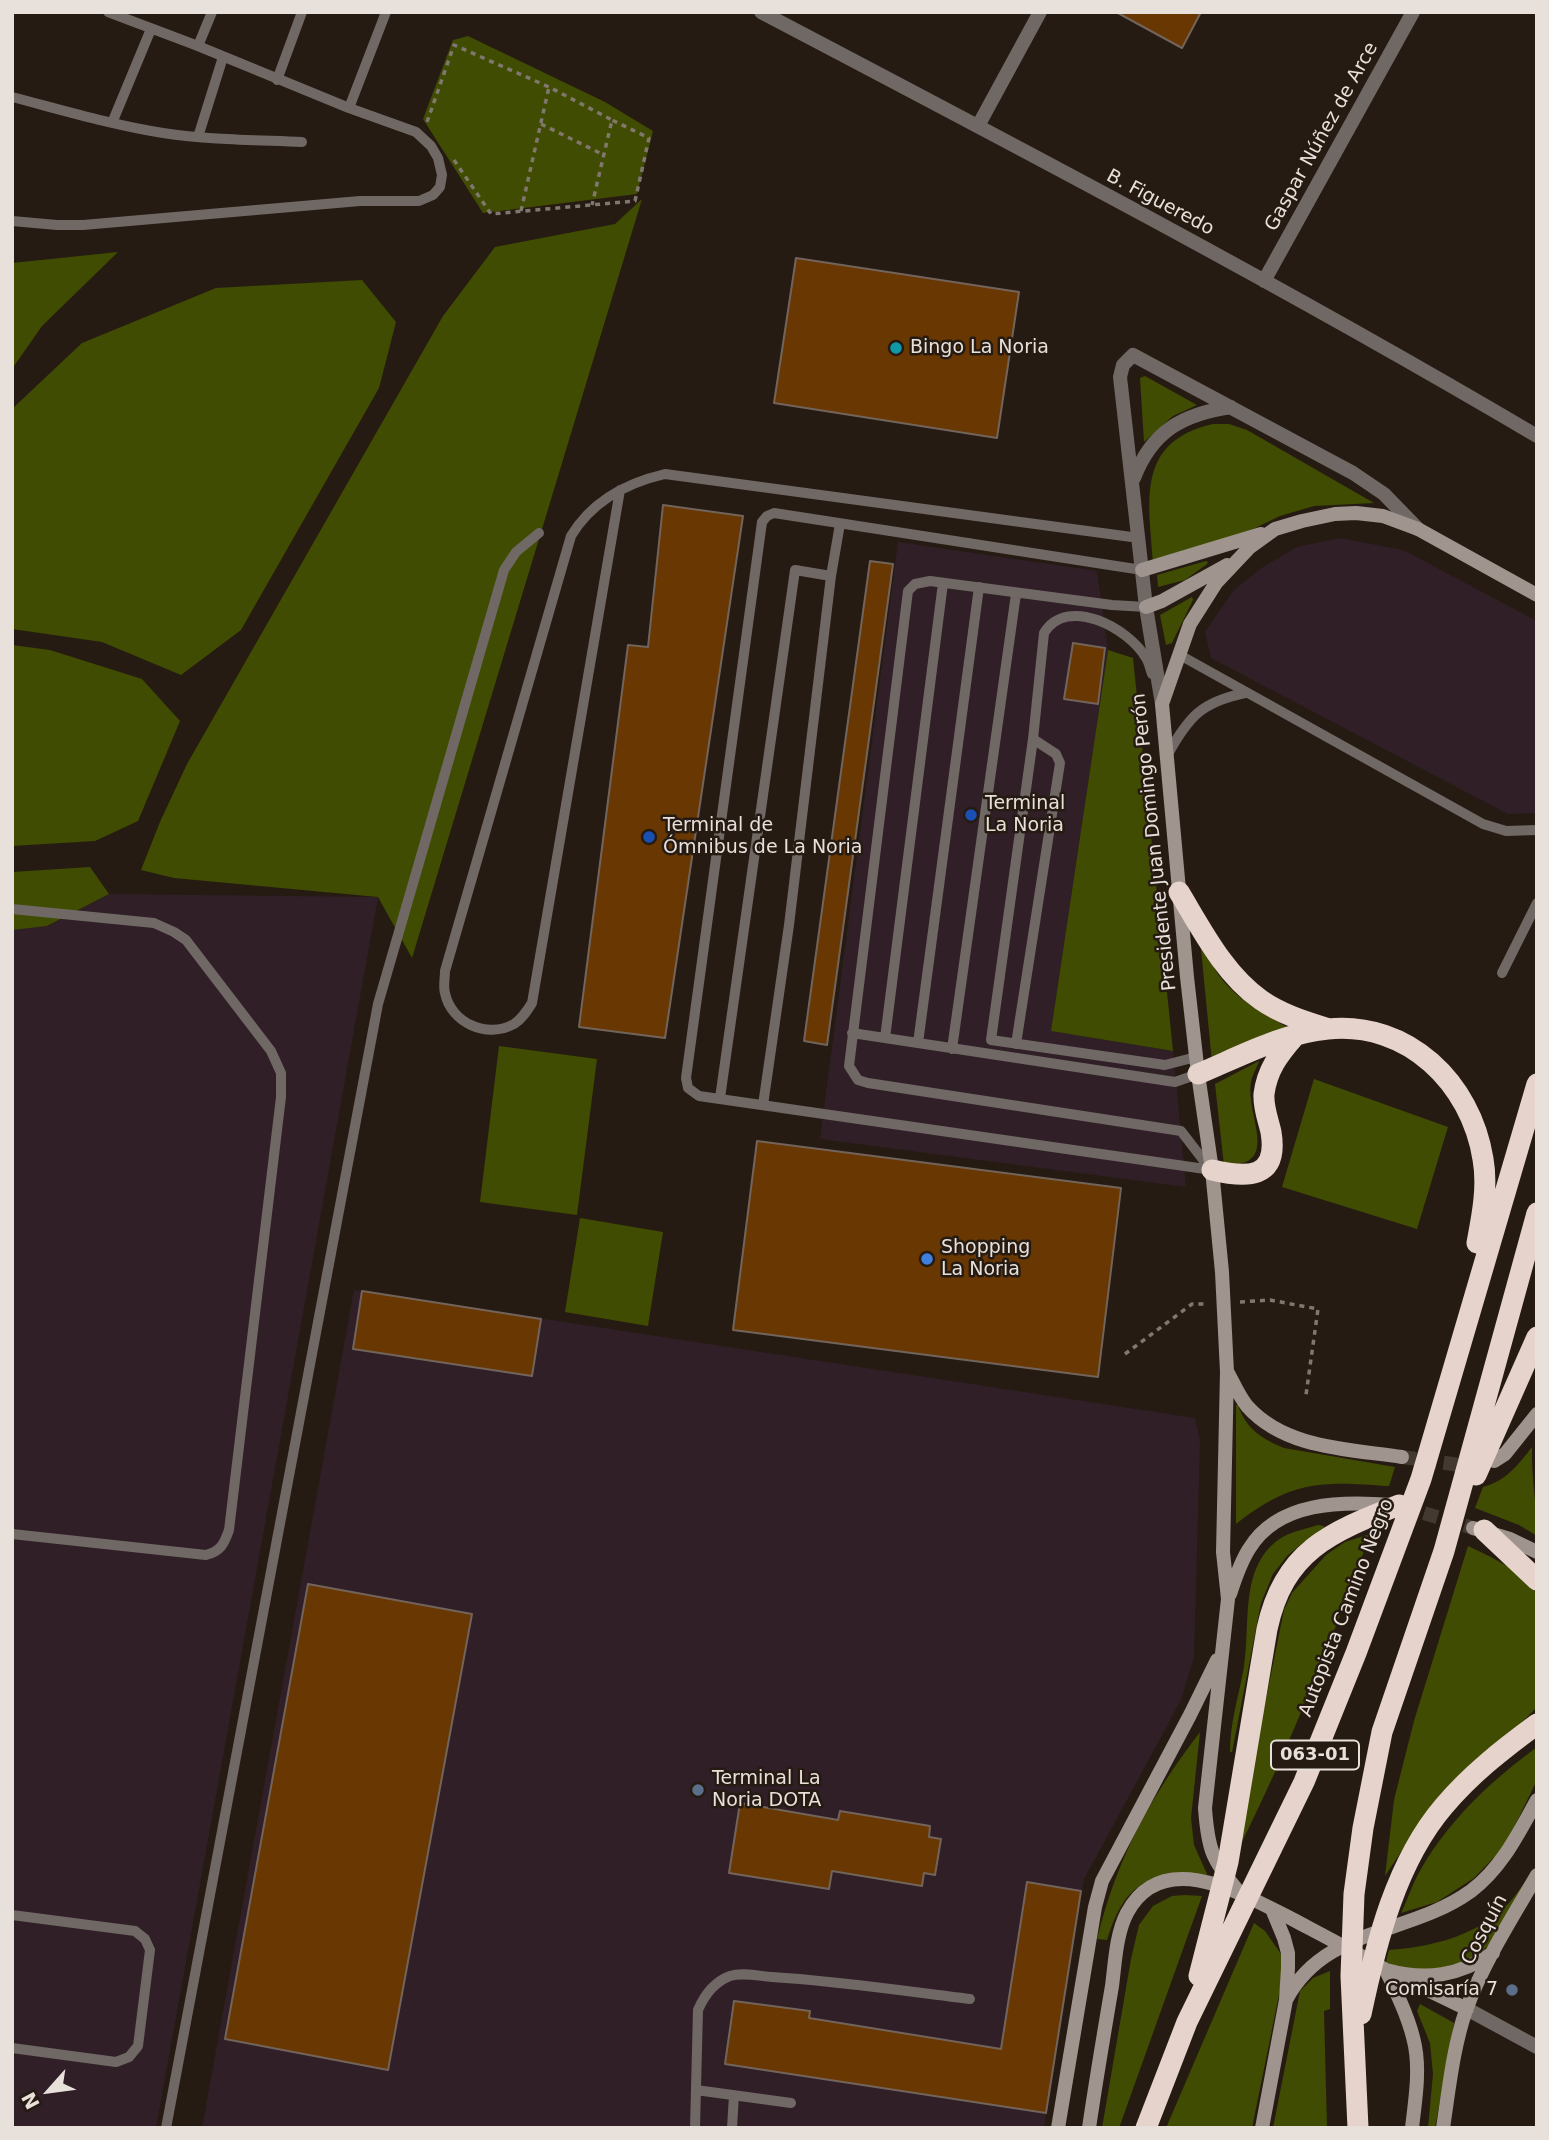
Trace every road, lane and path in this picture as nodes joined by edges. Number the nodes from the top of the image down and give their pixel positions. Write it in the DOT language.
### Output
graph roads {
  1 [pos="108,12"];
  2 [pos="212,12"];
  3 [pos="302,12"];
  4 [pos="386,12"];
  5 [pos="761,12"];
  6 [pos="1040,12"];
  7 [pos="1413,12"];
  8 [pos="152,29"];
  9 [pos="198,46"];
  10 [pos="223,57"];
  11 [pos="277,80"];
  12 [pos="549,87"];
  13 [pos="12,97"];
  14 [pos="349,108"];
  15 [pos="612,120"];
  16 [pos="427,122"];
  17 [pos="112,123"];
  18 [pos="541,124"];
  19 [pos="978,126"];
  20 [pos="416,132"];
  21 [pos="434,132"];
  22 [pos="198,137"];
  23 [pos="302,142"];
  24 [pos="448,152"];
  25 [pos="604,155"];
  26 [pos="592,205"];
  27 [pos="521,211"];
  28 [pos="12,221"];
  29 [pos="1264,281"];
  30 [pos="1231,407"];
  31 [pos="1537,436"];
  32 [pos="1133,482"];
  33 [pos="620,490"];
  34 [pos="840,524"];
  35 [pos="1275,529"];
  36 [pos="1418,529"];
  37 [pos="539,533"];
  38 [pos="1139,538"];
  39 [pos="1234,561"];
  40 [pos="1142,570"];
  41 [pos="831,576"];
  42 [pos="943,583"];
  43 [pos="979,587"];
  44 [pos="1016,594"];
  45 [pos="1537,595"];
  46 [pos="1146,607"];
  47 [pos="1178,654"];
  48 [pos="1245,693"];
  49 [pos="1162,704"];
  50 [pos="1033,739"];
  51 [pos="1167,757"];
  52 [pos="1537,830"];
  53 [pos="1179,892"];
  54 [pos="1537,903"];
  55 [pos="12,909"];
  56 [pos="1502,974"];
  57 [pos="1329,1028"];
  58 [pos="852,1033"];
  59 [pos="1296,1035"];
  60 [pos="885,1038"];
  61 [pos="918,1043"];
  62 [pos="1016,1044"];
  63 [pos="952,1049"];
  64 [pos="1197,1065"];
  65 [pos="1537,1084"];
  66 [pos="720,1098"];
  67 [pos="763,1105"];
  68 [pos="1212,1170"];
  69 [pos="1537,1213"];
  70 [pos="1231,1302"];
  71 [pos="1218,1303"];
  72 [pos="1537,1337"];
  73 [pos="1125,1354"];
  74 [pos="1456,1355"];
  75 [pos="1227,1372"];
  76 [pos="1306,1395"];
  77 [pos="1537,1414"];
  78 [pos="1402,1457"];
  79 [pos="1494,1461"];
  80 [pos="1399,1505"];
  81 [pos="1479,1529"];
  82 [pos="12,1534"];
  83 [pos="1444,1551"];
  84 [pos="1537,1552"];
  85 [pos="1537,1580"];
  86 [pos="1228,1599"];
  87 [pos="1222,1649"];
  88 [pos="1537,1724"];
  89 [pos="1537,1800"];
  90 [pos="1537,1875"];
  91 [pos="1239,1892"];
  92 [pos="1272,1909"];
  93 [pos="12,1915"];
  94 [pos="1342,1945"];
  95 [pos="1493,1953"];
  96 [pos="1386,1970"];
  97 [pos="970,1999"];
  98 [pos="1286,2000"];
  99 [pos="1467,2009"];
  100 [pos="1187,2022"];
  101 [pos="1355,2047"];
  102 [pos="1537,2047"];
  103 [pos="12,2048"];
  104 [pos="696,2090"];
  105 [pos="734,2095"];
  106 [pos="791,2103"];
  107 [pos="166,2128"];
  108 [pos="695,2128"];
  109 [pos="732,2128"];
  110 [pos="1058,2128"];
  111 [pos="1089,2128"];
  112 [pos="1146,2128"];
  113 [pos="1262,2128"];
  114 [pos="1358,2128"];
  115 [pos="1412,2128"];
  116 [pos="1443,2128"];
  1 -- 8 [label="lane"];
  2 -- 9 [label="lane"];
  3 -- 11 [label="lane"];
  4 -- 14 [label="lane"];
  5 -- 19 [label="street, B. Figueredo"];
  6 -- 19 [label="street"];
  7 -- 29 [label="street, Gaspar Núñez de Arce"];
  8 -- 9 [label="lane"];
  8 -- 17 [label="lane"];
  9 -- 10 [label="lane"];
  10 -- 11 [label="lane"];
  10 -- 22 [label="lane"];
  11 -- 14 [label="lane"];
  12 -- 15 [label="path"];
  12 -- 16 [label="path"];
  12 -- 18 [label="path"];
  13 -- 17 [label="lane"];
  14 -- 20 [label="lane"];
  15 -- 25 [label="path"];
  15 -- 26 [label="path"];
  16 -- 20 [label="path"];
  16 -- 21 [label="path"];
  17 -- 22 [label="lane"];
  18 -- 25 [label="path"];
  18 -- 27 [label="path"];
  19 -- 29 [label="street, B. Figueredo"];
  20 -- 28 [label="lane"];
  22 -- 23 [label="lane"];
  24 -- 27 [label="path"];
  25 -- 26 [label="path"];
  26 -- 27 [label="path"];
  29 -- 31 [label="street, B. Figueredo"];
  30 -- 32 [label="street"];
  30 -- 32 [label="street, Presidente Juan Domingo Perón"];
  30 -- 36 [label="street"];
  32 -- 38 [label="street, Presidente Juan Domingo Perón"];
  33 -- 33 [label="lane"];
  33 -- 38 [label="lane"];
  34 -- 40 [label="lane"];
  34 -- 41 [label="lane"];
  34 -- 66 [label="lane"];
  35 -- 36 [label="main road"];
  35 -- 39 [label="main road"];
  35 -- 40 [label="main road"];
  36 -- 45 [label="main road"];
  37 -- 107 [label="lane"];
  38 -- 40 [label="street, Presidente Juan Domingo Perón"];
  39 -- 46 [label="main road"];
  39 -- 47 [label="main road"];
  40 -- 46 [label="street, Presidente Juan Domingo Perón"];
  41 -- 66 [label="lane"];
  41 -- 67 [label="lane"];
  42 -- 43 [label="lane"];
  42 -- 58 [label="lane"];
  42 -- 60 [label="lane"];
  43 -- 44 [label="lane"];
  43 -- 61 [label="lane"];
  44 -- 46 [label="lane"];
  44 -- 63 [label="lane"];
  46 -- 49 [label="street, Presidente Juan Domingo Perón"];
  47 -- 48 [label="lane"];
  47 -- 49 [label="main road"];
  48 -- 51 [label="lane"];
  48 -- 52 [label="lane"];
  49 -- 50 [label="lane"];
  49 -- 51 [label="main road, Presidente Juan Domingo Perón"];
  50 -- 62 [label="lane"];
  50 -- 62 [label="lane"];
  51 -- 53 [label="main road, Presidente Juan Domingo Perón"];
  53 -- 57 [label="highway"];
  53 -- 64 [label="main road, Presidente Juan Domingo Perón"];
  54 -- 56 [label="lane"];
  55 -- 82 [label="lane"];
  57 -- 59 [label="highway"];
  57 -- 74 [label="highway"];
  58 -- 60 [label="lane"];
  58 -- 68 [label="lane"];
  59 -- 64 [label="highway"];
  59 -- 68 [label="highway"];
  60 -- 61 [label="lane"];
  61 -- 63 [label="lane"];
  62 -- 64 [label="lane"];
  63 -- 64 [label="lane"];
  64 -- 68 [label="main road, Presidente Juan Domingo Perón"];
  65 -- 74 [label="highway, Autopista Camino Negro / 063-01"];
  66 -- 67 [label="lane"];
  67 -- 68 [label="lane"];
  68 -- 75 [label="main road, Presidente Juan Domingo Perón"];
  69 -- 83 [label="highway, 063-01"];
  70 -- 76 [label="path"];
  71 -- 73 [label="path"];
  72 -- 83 [label="highway"];
  74 -- 100 [label="highway, Autopista Camino Negro / 063-01"];
  75 -- 78 [label="main road"];
  75 -- 86 [label="main road, Presidente Juan Domingo Perón"];
  77 -- 79 [label="main road"];
  80 -- 86 [label="main road"];
  80 -- 100 [label="highway"];
  81 -- 84 [label="main road"];
  81 -- 85 [label="highway"];
  83 -- 101 [label="highway, 063-01"];
  86 -- 87 [label="main road"];
  87 -- 91 [label="main road"];
  87 -- 110 [label="main road"];
  88 -- 101 [label="highway"];
  89 -- 94 [label="main road"];
  90 -- 95 [label="main road, Cosquín"];
  91 -- 92 [label="main road"];
  91 -- 111 [label="main road"];
  92 -- 94 [label="main road"];
  92 -- 98 [label="main road"];
  93 -- 103 [label="lane"];
  94 -- 96 [label="main road"];
  94 -- 98 [label="main road"];
  95 -- 96 [label="main road"];
  95 -- 99 [label="main road, Cosquín"];
  96 -- 99 [label="main road"];
  96 -- 115 [label="main road"];
  97 -- 104 [label="lane"];
  98 -- 113 [label="main road"];
  99 -- 102 [label="street"];
  99 -- 116 [label="main road, Cosquín"];
  100 -- 112 [label="highway, Autopista Camino Negro / 063-01"];
  101 -- 114 [label="highway, 063-01"];
  104 -- 105 [label="lane"];
  104 -- 108 [label="lane"];
  105 -- 106 [label="lane"];
  105 -- 109 [label="lane"];
}
